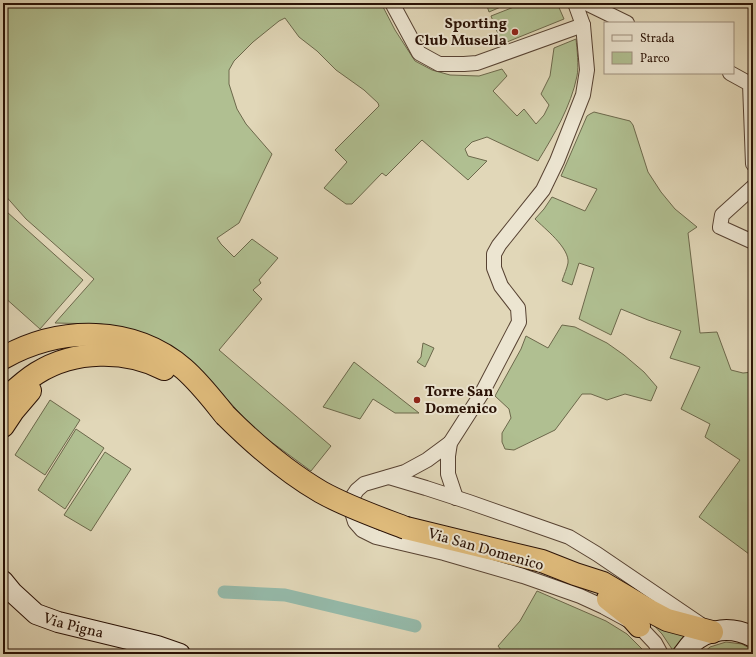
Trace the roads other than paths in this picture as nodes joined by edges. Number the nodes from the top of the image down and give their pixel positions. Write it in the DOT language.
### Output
graph roads {
  1 [pos="392,3"];
  2 [pos="575,3"];
  3 [pos="586,3"];
  4 [pos="625,22"];
  5 [pos="583,25"];
  6 [pos="732,74"];
  7 [pos="753,164"];
  8 [pos="753,187"];
  9 [pos="753,242"];
  10 [pos="88,334"];
  11 [pos="117,355"];
  12 [pos="3,358"];
  13 [pos="3,370"];
  14 [pos="3,401"];
  15 [pos="225,415"];
  16 [pos="3,426"];
  17 [pos="450,443"];
  18 [pos="389,477"];
  19 [pos="456,498"];
  20 [pos="575,574"];
  21 [pos="3,581"];
  22 [pos="639,626"];
  23 [pos="712,632"];
  24 [pos="753,637"];
  25 [pos="180,654"];
  26 [pos="661,654"];
  27 [pos="683,654"];
  1 -- 5 [label="street"];
  2 -- 5 [label="street, Via San Domenico"];
  3 -- 4 [label="street"];
  5 -- 17 [label="street, Via San Domenico"];
  6 -- 7 [label="street"];
  8 -- 9 [label="street"];
  10 -- 12 [label="highway"];
  10 -- 13 [label="highway"];
  10 -- 15 [label="highway"];
  11 -- 14 [label="highway"];
  11 -- 15 [label="highway"];
  11 -- 16 [label="highway"];
  15 -- 20 [label="highway, bridge"];
  17 -- 18 [label="street, Via San Domenico"];
  17 -- 19 [label="street, Via San Domenico"];
  18 -- 19 [label="street"];
  18 -- 22 [label="street, Via San Domenico"];
  19 -- 23 [label="street"];
  20 -- 22 [label="highway"];
  20 -- 23 [label="highway"];
  21 -- 25 [label="main road, Via Pigna"];
  22 -- 26 [label="street, Via San Domenico"];
  23 -- 24 [label="main road"];
  23 -- 27 [label="main road"];
}
